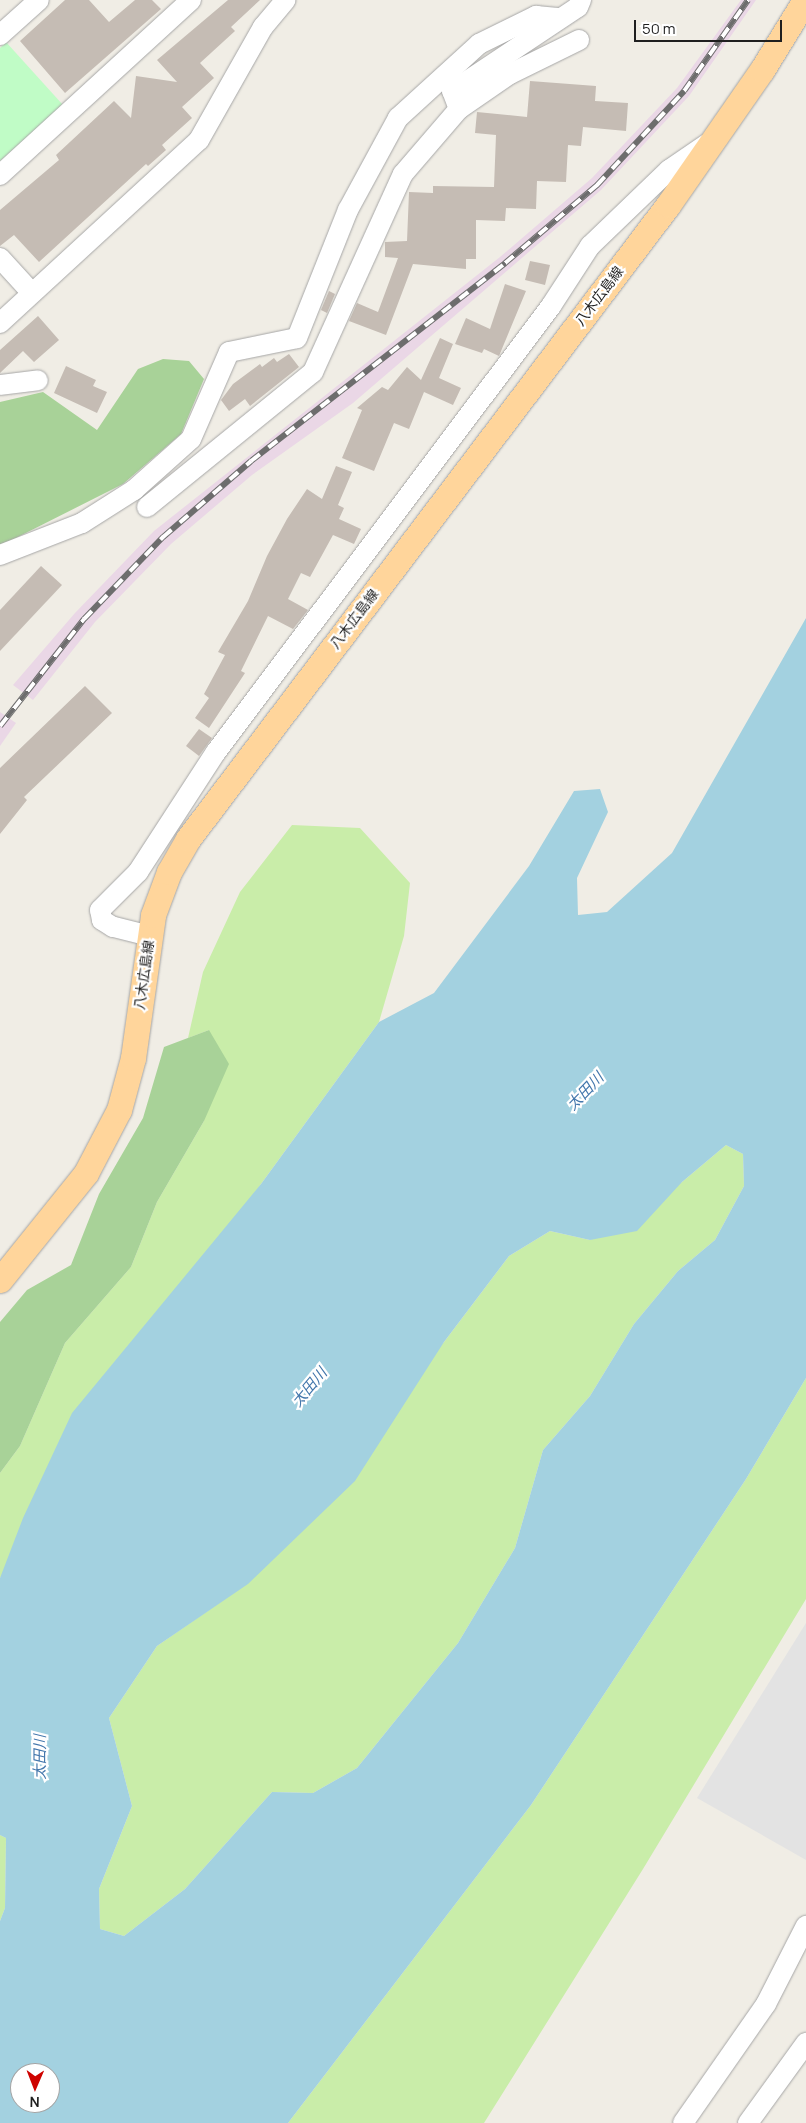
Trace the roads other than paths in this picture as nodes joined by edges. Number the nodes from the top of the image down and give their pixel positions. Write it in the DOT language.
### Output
graph roads {
  1 [pos="39,0"];
  2 [pos="191,0"];
  3 [pos="286,0"];
  4 [pos="582,0"];
  5 [pos="805,0"];
  6 [pos="560,18"];
  7 [pos="0,35"];
  8 [pos="579,40"];
  9 [pos="459,110"];
  10 [pos="713,140"];
  11 [pos="0,175"];
  12 [pos="0,258"];
  13 [pos="32,293"];
  14 [pos="0,323"];
  15 [pos="38,380"];
  16 [pos="0,385"];
  17 [pos="147,506"];
  18 [pos="0,555"];
  19 [pos="150,936"];
  20 [pos="0,1280"];
  21 [pos="806,1926"];
  22 [pos="806,2043"];
  23 [pos="683,2123"];
  24 [pos="748,2123"];
  1 -- 7 [label="street"];
  2 -- 11 [label="street"];
  3 -- 13 [label="street"];
  4 -- 6 [label="street"];
  5 -- 10 [label="main road, 八木広島線"];
  6 -- 9 [label="street"];
  6 -- 18 [label="street"];
  8 -- 9 [label="street"];
  9 -- 17 [label="street"];
  10 -- 19 [label="main road, 八木広島線"];
  10 -- 19 [label="street"];
  12 -- 13 [label="street"];
  13 -- 14 [label="street"];
  15 -- 16 [label="street"];
  19 -- 20 [label="main road, 八木広島線"];
  21 -- 23 [label="street"];
  22 -- 24 [label="street"];
}
